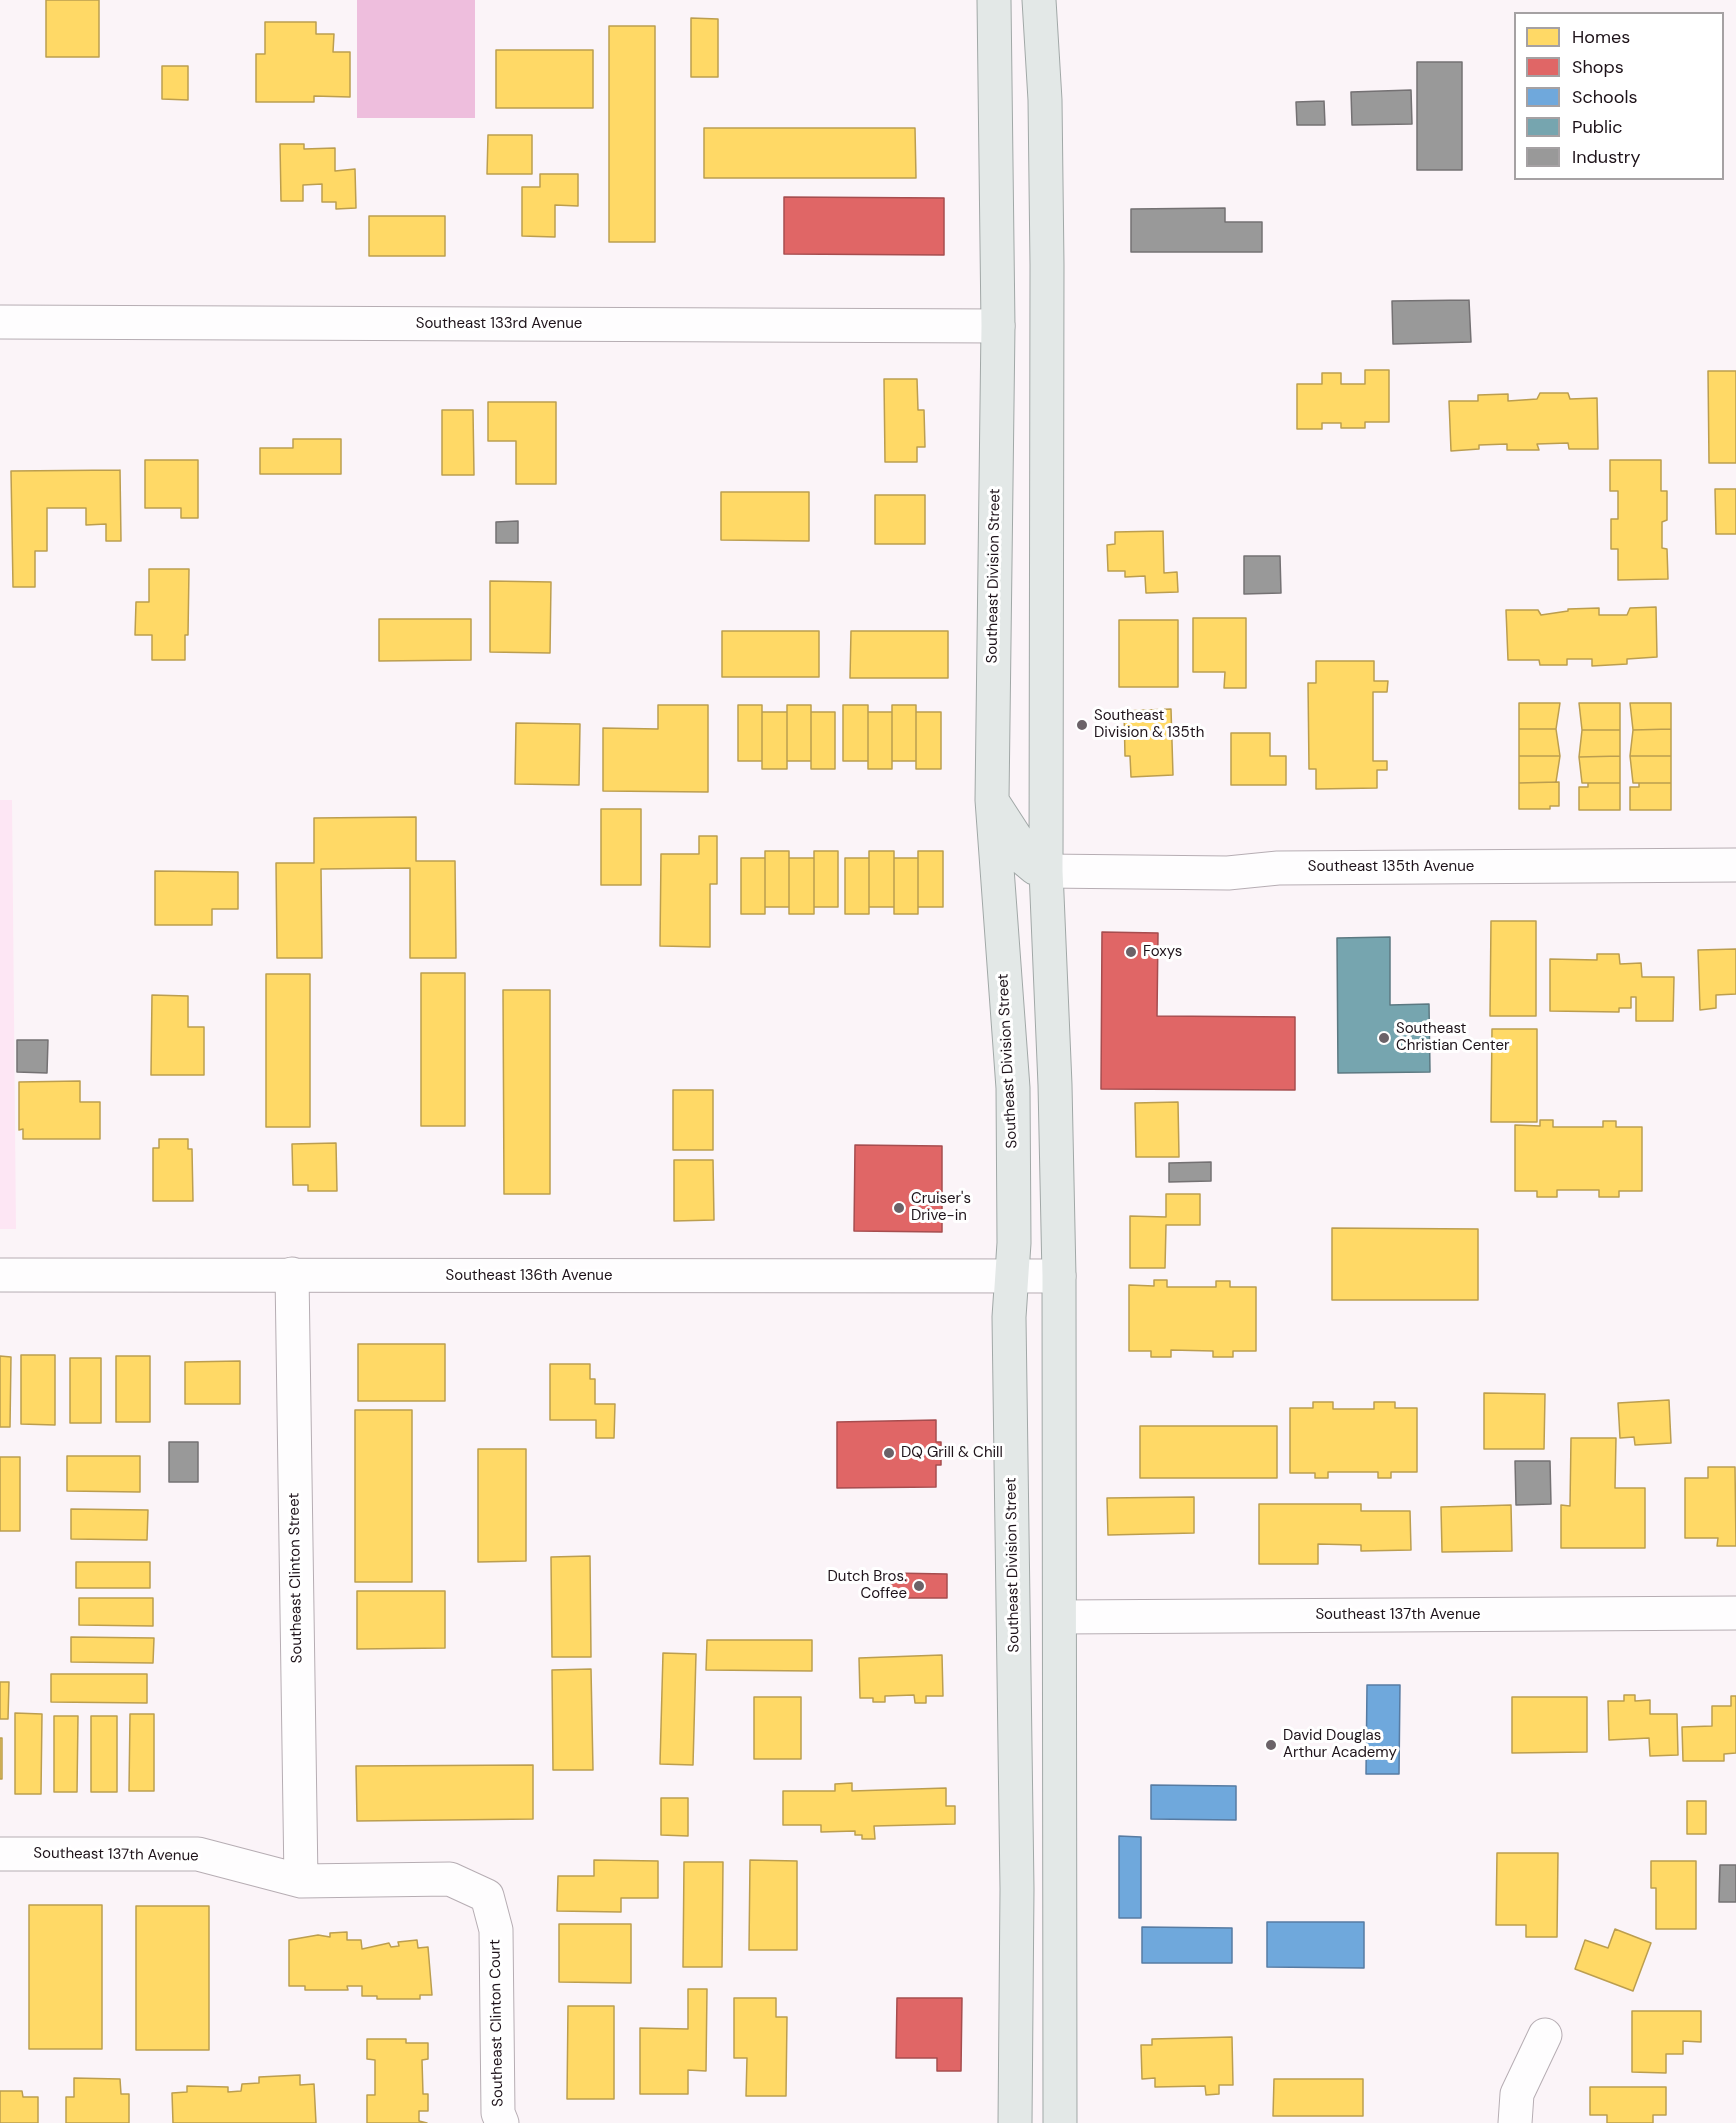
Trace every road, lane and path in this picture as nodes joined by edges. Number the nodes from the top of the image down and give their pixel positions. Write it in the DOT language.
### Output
graph roads {
  1 [pos="994,0"];
  2 [pos="1039,0"];
  3 [pos="0,322"];
  4 [pos="998,326"];
  5 [pos="992,800"];
  6 [pos="1736,865"];
  7 [pos="1046,871"];
  8 [pos="292,1274"];
  9 [pos="0,1275"];
  10 [pos="1059,1276"];
  11 [pos="1011,1278"];
  12 [pos="1736,1613"];
  13 [pos="1060,1617"];
  14 [pos="0,1854"];
  15 [pos="302,1881"];
  16 [pos="1545,2035"];
  17 [pos="502,2123"];
  18 [pos="1015,2123"];
  19 [pos="1060,2123"];
  20 [pos="1515,2123"];
  1 -- 4 [label="main road, Southeast Division Street"];
  2 -- 7 [label="main road"];
  3 -- 4 [label="street, Southeast 133rd Avenue"];
  4 -- 5 [label="main road, Southeast Division Street"];
  5 -- 7 [label="main road"];
  5 -- 11 [label="main road, Southeast Division Street"];
  6 -- 7 [label="street, Southeast 135th Avenue"];
  7 -- 10 [label="main road"];
  8 -- 9 [label="street, Southeast 136th Avenue"];
  8 -- 11 [label="street, Southeast 136th Avenue"];
  8 -- 15 [label="street, Southeast Clinton Street"];
  10 -- 11 [label="street, Southeast 136th Avenue"];
  10 -- 13 [label="main road"];
  11 -- 18 [label="main road, Southeast Division Street"];
  12 -- 13 [label="street, Southeast 137th Avenue"];
  13 -- 19 [label="main road"];
  14 -- 15 [label="street, Southeast 137th Avenue"];
  15 -- 17 [label="street, Southeast Clinton Court"];
  16 -- 20 [label="street"];
}
